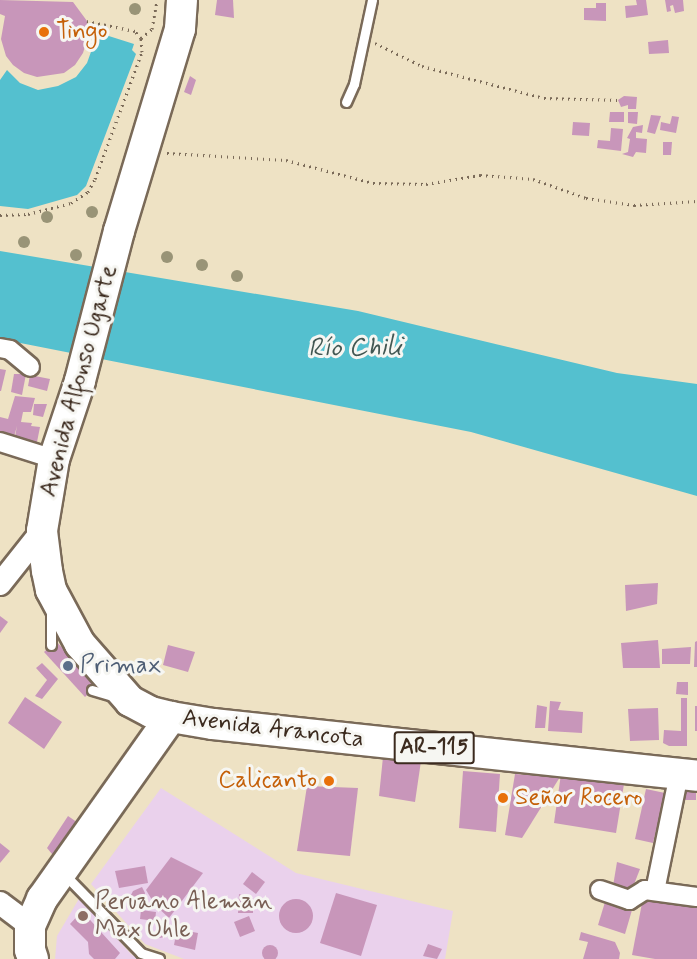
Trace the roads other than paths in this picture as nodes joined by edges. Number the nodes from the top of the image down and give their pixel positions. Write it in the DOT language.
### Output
graph roads {
  1 [pos="183,0"];
  2 [pos="372,0"];
  3 [pos="346,102"];
  4 [pos="0,348"];
  5 [pos="30,367"];
  6 [pos="0,442"];
  7 [pos="54,459"];
  8 [pos="42,531"];
  9 [pos="0,584"];
  10 [pos="51,590"];
  11 [pos="51,645"];
  12 [pos="92,690"];
  13 [pos="130,701"];
  14 [pos="171,717"];
  15 [pos="688,775"];
  16 [pos="60,871"];
  17 [pos="600,890"];
  18 [pos="655,891"];
  19 [pos="697,897"];
  20 [pos="0,903"];
  21 [pos="30,926"];
  22 [pos="33,959"];
  23 [pos="159,959"];
  1 -- 7 [label="main road, Avenida Alfonso Ugarte"];
  2 -- 3 [label="lane"];
  4 -- 5 [label="street"];
  6 -- 7 [label="street"];
  7 -- 8 [label="main road, Avenida Alfonso Ugarte"];
  8 -- 9 [label="street"];
  8 -- 10 [label="main road, Avenida Alfonso Ugarte"];
  10 -- 11 [label="lane"];
  10 -- 13 [label="main road, Avenida Alfonso Ugarte"];
  12 -- 13 [label="lane"];
  13 -- 14 [label="main road, Avenida Alfonso Ugarte"];
  14 -- 15 [label="main road, Avenida Arancota / AR-115"];
  14 -- 16 [label="main road"];
  15 -- 18 [label="street"];
  16 -- 21 [label="main road"];
  16 -- 23 [label="lane"];
  17 -- 18 [label="street"];
  18 -- 19 [label="street"];
  20 -- 21 [label="street"];
  21 -- 22 [label="main road"];
}
